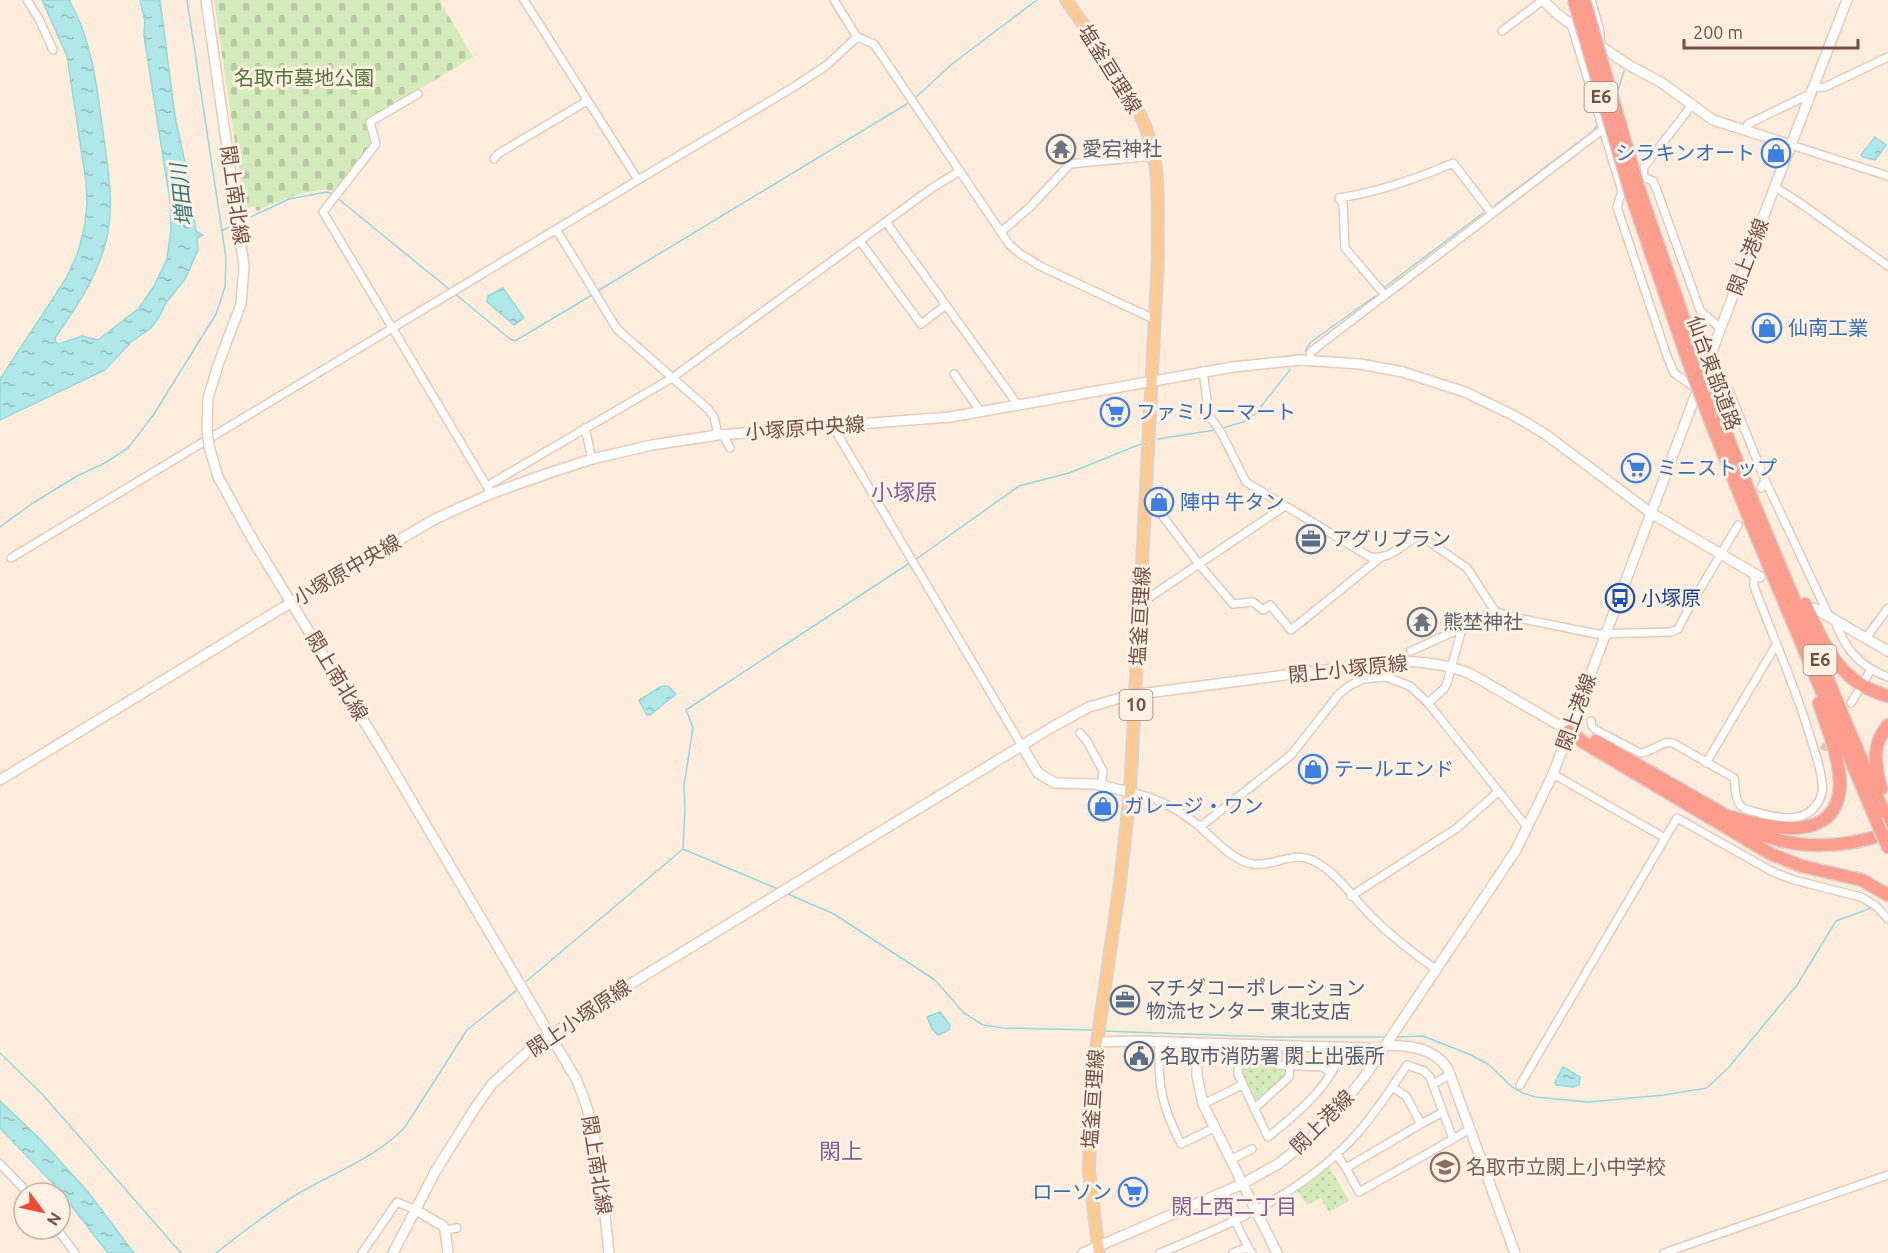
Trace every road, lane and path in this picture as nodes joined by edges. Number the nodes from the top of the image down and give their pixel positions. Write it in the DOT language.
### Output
graph roads {
  1 [pos="27,0"];
  2 [pos="206,0"];
  3 [pos="524,0"];
  4 [pos="834,0"];
  5 [pos="1066,0"];
  6 [pos="1543,0"];
  7 [pos="1574,0"];
  8 [pos="1584,0"];
  9 [pos="1591,0"];
  10 [pos="1847,0"];
  11 [pos="1553,5"];
  12 [pos="1570,24"];
  13 [pos="1502,31"];
  14 [pos="857,37"];
  15 [pos="1598,45"];
  16 [pos="53,51"];
  17 [pos="1888,57"];
  18 [pos="1811,91"];
  19 [pos="418,94"];
  20 [pos="587,101"];
  21 [pos="1692,105"];
  22 [pos="1746,129"];
  23 [pos="1602,130"];
  24 [pos="1791,145"];
  25 [pos="1154,156"];
  26 [pos="494,159"];
  27 [pos="960,171"];
  28 [pos="1888,176"];
  29 [pos="638,180"];
  30 [pos="1634,187"];
  31 [pos="1775,187"];
  32 [pos="1492,214"];
  33 [pos="886,222"];
  34 [pos="556,229"];
  35 [pos="1001,232"];
  36 [pos="860,241"];
  37 [pos="1888,266"];
  38 [pos="1385,295"];
  39 [pos="946,305"];
  40 [pos="1156,320"];
  41 [pos="392,327"];
  42 [pos="1721,329"];
  43 [pos="1311,360"];
  44 [pos="1203,371"];
  45 [pos="954,374"];
  46 [pos="672,378"];
  47 [pos="1703,378"];
  48 [pos="1153,381"];
  49 [pos="1698,390"];
  50 [pos="1018,405"];
  51 [pos="981,412"];
  52 [pos="832,425"];
  53 [pos="585,428"];
  54 [pos="720,435"];
  55 [pos="730,448"];
  56 [pos="592,459"];
  57 [pos="1766,480"];
  58 [pos="1761,488"];
  59 [pos="489,490"];
  60 [pos="1146,502"];
  61 [pos="1754,504"];
  62 [pos="1285,506"];
  63 [pos="1651,513"];
  64 [pos="1738,525"];
  65 [pos="1753,528"];
  66 [pos="1720,554"];
  67 [pos="10,558"];
  68 [pos="1380,558"];
  69 [pos="1199,564"];
  70 [pos="1757,575"];
  71 [pos="1141,598"];
  72 [pos="292,602"];
  73 [pos="1814,608"];
  74 [pos="1888,608"];
  75 [pos="1495,611"];
  76 [pos="1832,619"];
  77 [pos="1465,627"];
  78 [pos="1605,633"];
  79 [pos="1866,638"];
  80 [pos="1776,645"];
  81 [pos="1411,651"];
  82 [pos="1888,651"];
  83 [pos="1451,667"];
  84 [pos="1871,670"];
  85 [pos="1888,677"];
  86 [pos="1866,678"];
  87 [pos="1857,693"];
  88 [pos="1888,696"];
  89 [pos="1428,703"];
  90 [pos="1851,703"];
  91 [pos="1591,722"];
  92 [pos="1888,725"];
  93 [pos="1569,731"];
  94 [pos="1080,733"];
  95 [pos="1022,746"];
  96 [pos="1823,750"];
  97 [pos="1817,759"];
  98 [pos="1706,763"];
  99 [pos="1553,774"];
  100 [pos="0,780"];
  101 [pos="1101,786"];
  102 [pos="1130,792"];
  103 [pos="1498,792"];
  104 [pos="1884,817"];
  105 [pos="1728,822"];
  106 [pos="1200,827"];
  107 [pos="1528,828"];
  108 [pos="1888,833"];
  109 [pos="1665,838"];
  110 [pos="1888,839"];
  111 [pos="1888,848"];
  112 [pos="1351,896"];
  113 [pos="1885,897"];
  114 [pos="1872,903"];
  115 [pos="1888,919"];
  116 [pos="1437,970"];
  117 [pos="550,1034"];
  118 [pos="1098,1034"];
  119 [pos="1389,1040"];
  120 [pos="1159,1041"];
  121 [pos="1197,1043"];
  122 [pos="1239,1044"];
  123 [pos="1278,1046"];
  124 [pos="1341,1048"];
  125 [pos="1380,1055"];
  126 [pos="1290,1065"];
  127 [pos="1331,1073"];
  128 [pos="1450,1074"];
  129 [pos="1434,1084"];
  130 [pos="1242,1085"];
  131 [pos="1520,1085"];
  132 [pos="1392,1087"];
  133 [pos="1203,1104"];
  134 [pos="1254,1109"];
  135 [pos="1443,1112"];
  136 [pos="1421,1124"];
  137 [pos="1214,1128"];
  138 [pos="1470,1129"];
  139 [pos="1453,1139"];
  140 [pos="1252,1149"];
  141 [pos="1336,1154"];
  142 [pos="1230,1160"];
  143 [pos="0,1164"];
  144 [pos="1346,1168"];
  145 [pos="1888,1175"];
  146 [pos="16,1181"];
  147 [pos="1242,1184"];
  148 [pos="416,1210"];
  149 [pos="1255,1212"];
  150 [pos="1235,1221"];
  151 [pos="457,1228"];
  152 [pos="445,1230"];
  153 [pos="1098,1250"];
  154 [pos="1176,1250"];
  155 [pos="1250,1250"];
  156 [pos="362,1253"];
  157 [pos="393,1253"];
  158 [pos="448,1253"];
  159 [pos="609,1253"];
  160 [pos="1083,1253"];
  161 [pos="1160,1253"];
  162 [pos="1233,1253"];
  163 [pos="1277,1253"];
  164 [pos="1515,1253"];
  165 [pos="1664,1253"];
  1 -- 16 [label="street"];
  2 -- 72 [label="street, 閖上南北線, bridge"];
  3 -- 20 [label="street"];
  4 -- 14 [label="street"];
  5 -- 25 [label="main road, 塩釜亘理線 / 10"];
  6 -- 11 [label="street"];
  6 -- 13 [label="street"];
  7 -- 30 [label="highway, 仙台東部道路 / E6, bridge"];
  8 -- 30 [label="highway, 仙台東部道路 / E6, bridge"];
  9 -- 15 [label="street"];
  10 -- 18 [label="street, 閖上港線"];
  11 -- 12 [label="street"];
  12 -- 15 [label="street"];
  12 -- 23 [label="street"];
  14 -- 27 [label="street"];
  14 -- 29 [label="street"];
  15 -- 21 [label="street"];
  17 -- 18 [label="street"];
  18 -- 22 [label="street"];
  18 -- 24 [label="street, 閖上港線"];
  19 -- 41 [label="street"];
  20 -- 26 [label="street"];
  20 -- 29 [label="street"];
  21 -- 22 [label="street"];
  21 -- 30 [label="street"];
  22 -- 24 [label="street"];
  23 -- 30 [label="street"];
  23 -- 32 [label="street"];
  24 -- 28 [label="street"];
  24 -- 31 [label="street, 閖上港線"];
  25 -- 35 [label="street"];
  25 -- 40 [label="main road, 塩釜亘理線 / 10"];
  27 -- 33 [label="street"];
  27 -- 35 [label="street"];
  29 -- 34 [label="street"];
  30 -- 42 [label="street"];
  30 -- 49 [label="street"];
  30 -- 61 [label="highway, 仙台東部道路 / E6, bridge"];
  30 -- 65 [label="highway, 仙台東部道路 / E6, bridge"];
  31 -- 37 [label="street"];
  31 -- 42 [label="street, 閖上港線"];
  32 -- 38 [label="street"];
  32 -- 38 [label="street"];
  33 -- 36 [label="street"];
  33 -- 39 [label="street"];
  34 -- 41 [label="street"];
  34 -- 46 [label="street"];
  35 -- 40 [label="street"];
  36 -- 39 [label="street"];
  36 -- 46 [label="street"];
  38 -- 43 [label="street"];
  39 -- 50 [label="street"];
  40 -- 48 [label="main road, 塩釜亘理線 / 10"];
  41 -- 59 [label="street"];
  41 -- 67 [label="street"];
  42 -- 47 [label="street, 閖上港線"];
  43 -- 44 [label="street, 小塚原中央線"];
  43 -- 63 [label="street, 小塚原中央線"];
  44 -- 48 [label="street, 小塚原中央線"];
  44 -- 62 [label="street"];
  45 -- 51 [label="street"];
  46 -- 53 [label="street"];
  46 -- 54 [label="street"];
  47 -- 49 [label="street, 閖上港線"];
  47 -- 57 [label="street"];
  48 -- 50 [label="street, 小塚原中央線"];
  48 -- 60 [label="main road, 塩釜亘理線 / 10"];
  49 -- 63 [label="street, 閖上港線"];
  50 -- 51 [label="street, 小塚原中央線"];
  51 -- 52 [label="street, 小塚原中央線"];
  52 -- 54 [label="street, 小塚原中央線"];
  52 -- 95 [label="street"];
  53 -- 56 [label="street"];
  53 -- 59 [label="street"];
  54 -- 55 [label="street"];
  54 -- 56 [label="street, 小塚原中央線"];
  56 -- 59 [label="street, 小塚原中央線"];
  57 -- 58 [label="street"];
  57 -- 76 [label="street"];
  59 -- 72 [label="street, 小塚原中央線"];
  60 -- 69 [label="street"];
  60 -- 71 [label="main road, 塩釜亘理線 / 10"];
  61 -- 88 [label="highway"];
  61 -- 104 [label="highway, 仙台東部道路 / E6"];
  62 -- 68 [label="street"];
  62 -- 69 [label="street"];
  63 -- 66 [label="street, 小塚原中央線"];
  63 -- 78 [label="street, 閖上港線"];
  64 -- 66 [label="street"];
  65 -- 104 [label="highway, 仙台東部道路 / E6"];
  65 -- 105 [label="highway"];
  66 -- 70 [label="street, 小塚原中央線"];
  66 -- 78 [label="street"];
  68 -- 69 [label="street"];
  68 -- 75 [label="street"];
  69 -- 71 [label="street"];
  70 -- 80 [label="street"];
  71 -- 102 [label="main road, 塩釜亘理線 / 10"];
  72 -- 100 [label="street, 小塚原中央線"];
  72 -- 117 [label="street, 閖上南北線"];
  73 -- 76 [label="street"];
  74 -- 79 [label="street"];
  75 -- 77 [label="street"];
  75 -- 78 [label="street"];
  76 -- 79 [label="street"];
  76 -- 84 [label="street"];
  77 -- 81 [label="street"];
  77 -- 83 [label="street"];
  78 -- 93 [label="street, 閖上港線"];
  79 -- 82 [label="street"];
  80 -- 97 [label="street"];
  80 -- 98 [label="street"];
  83 -- 89 [label="street"];
  83 -- 93 [label="street, 閖上小塚原線"];
  83 -- 95 [label="street, 閖上小塚原線, bridge"];
  84 -- 85 [label="street"];
  84 -- 86 [label="street"];
  87 -- 90 [label="street"];
  89 -- 103 [label="street"];
  89 -- 106 [label="street"];
  91 -- 98 [label="street"];
  92 -- 104 [label="highway"];
  93 -- 99 [label="street, 閖上港線"];
  93 -- 105 [label="highway"];
  94 -- 101 [label="street"];
  95 -- 101 [label="street"];
  95 -- 117 [label="street, 閖上小塚原線"];
  96 -- 97 [label="street"];
  97 -- 98 [label="street"];
  99 -- 107 [label="street, 閖上港線"];
  99 -- 109 [label="street"];
  101 -- 102 [label="street"];
  102 -- 106 [label="street"];
  102 -- 118 [label="main road, 塩釜亘理線 / 10"];
  103 -- 107 [label="street"];
  103 -- 112 [label="street"];
  104 -- 111 [label="highway, 仙台東部道路 / E6, bridge"];
  105 -- 108 [label="highway"];
  105 -- 110 [label="highway"];
  105 -- 113 [label="highway"];
  106 -- 112 [label="street"];
  107 -- 116 [label="street, 閖上港線"];
  109 -- 114 [label="street"];
  109 -- 131 [label="street"];
  112 -- 116 [label="street"];
  113 -- 114 [label="street"];
  114 -- 115 [label="street"];
  116 -- 119 [label="street, 閖上港線"];
  117 -- 148 [label="street, 閖上小塚原線"];
  117 -- 159 [label="street, 閖上南北線"];
  118 -- 120 [label="street"];
  118 -- 153 [label="main road, 塩釜亘理線 / 10"];
  119 -- 125 [label="street, 閖上港線"];
  119 -- 128 [label="street"];
  120 -- 121 [label="street"];
  120 -- 137 [label="street"];
  121 -- 122 [label="street"];
  121 -- 133 [label="street"];
  122 -- 123 [label="street"];
  122 -- 130 [label="street"];
  123 -- 124 [label="street"];
  123 -- 126 [label="street"];
  124 -- 125 [label="street"];
  124 -- 127 [label="street"];
  125 -- 147 [label="street, 閖上港線"];
  126 -- 127 [label="street"];
  126 -- 134 [label="street"];
  127 -- 134 [label="street"];
  128 -- 129 [label="street"];
  128 -- 138 [label="street"];
  129 -- 132 [label="street"];
  129 -- 135 [label="street"];
  130 -- 133 [label="street"];
  130 -- 134 [label="street"];
  132 -- 136 [label="street"];
  132 -- 141 [label="street"];
  133 -- 137 [label="street"];
  135 -- 136 [label="street"];
  135 -- 139 [label="street"];
  136 -- 144 [label="street"];
  137 -- 142 [label="street"];
  138 -- 139 [label="street"];
  138 -- 164 [label="street"];
  139 -- 144 [label="street"];
  140 -- 142 [label="street"];
  141 -- 144 [label="street"];
  141 -- 149 [label="street"];
  142 -- 147 [label="street"];
  143 -- 146 [label="street"];
  145 -- 165 [label="street"];
  147 -- 149 [label="street"];
  147 -- 153 [label="street, 閖上港線"];
  148 -- 152 [label="street"];
  148 -- 156 [label="street"];
  148 -- 157 [label="street, 閖上小塚原線"];
  149 -- 150 [label="street"];
  149 -- 163 [label="street"];
  150 -- 154 [label="street"];
  150 -- 155 [label="street"];
  151 -- 152 [label="street"];
  152 -- 158 [label="street"];
  153 -- 160 [label="street, 閖上港線"];
  154 -- 161 [label="street"];
  155 -- 162 [label="street"];
}
